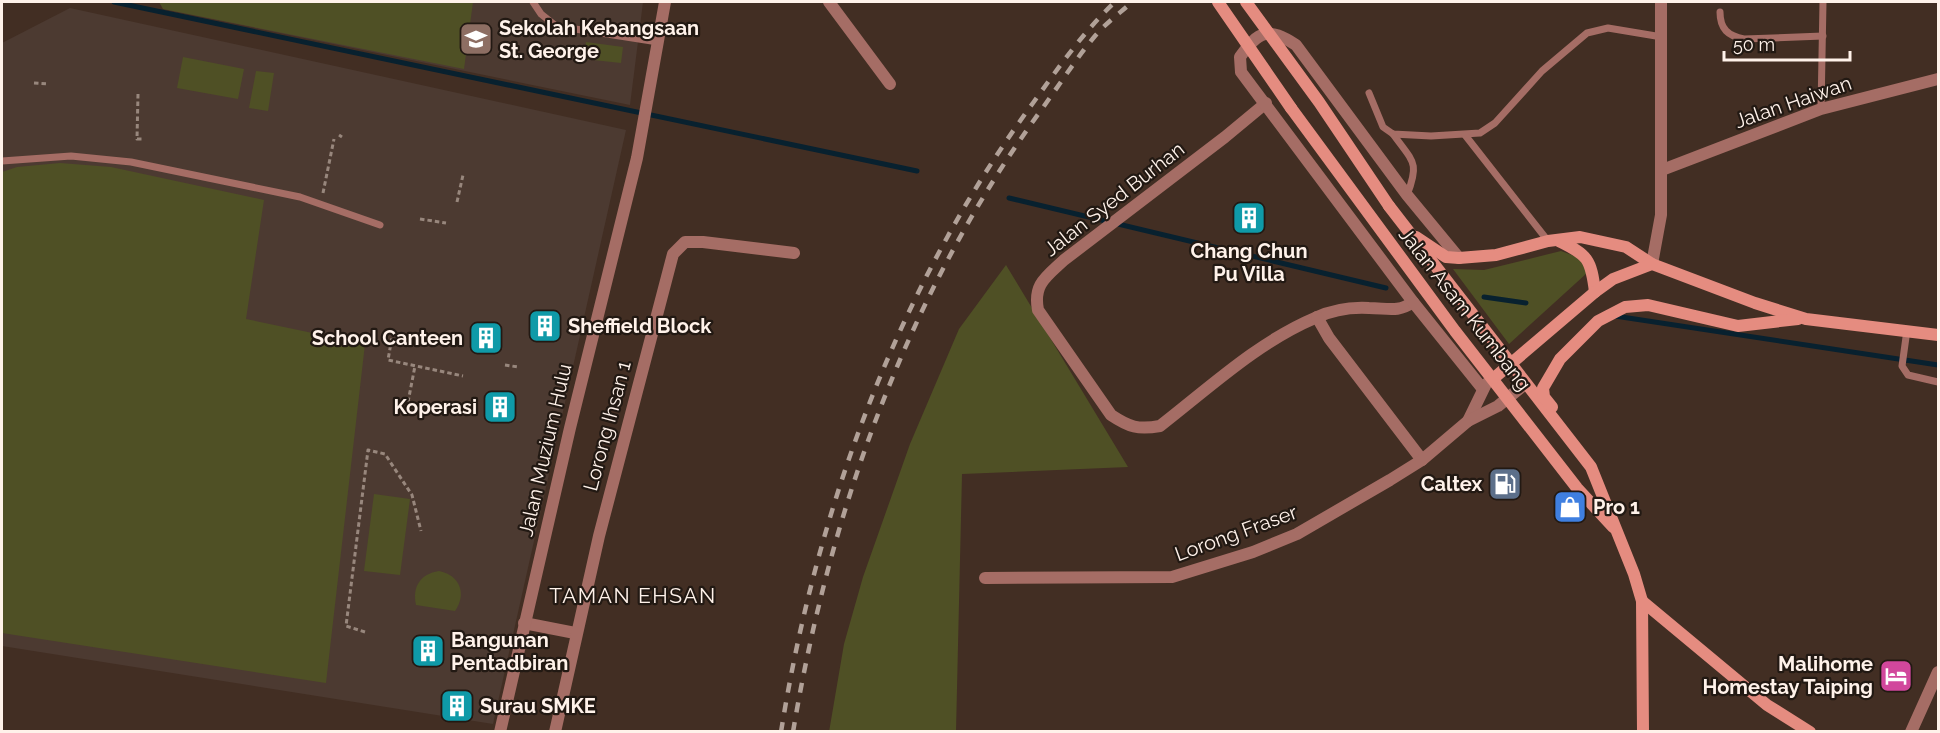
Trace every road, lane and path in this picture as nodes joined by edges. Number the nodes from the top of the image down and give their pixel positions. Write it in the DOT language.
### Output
graph roads {
  1 [pos="533,2"];
  2 [pos="665,2"];
  3 [pos="829,2"];
  4 [pos="1218,2"];
  5 [pos="1246,2"];
  6 [pos="1661,2"];
  7 [pos="1823,2"];
  8 [pos="1720,12"];
  9 [pos="1822,36"];
  10 [pos="1662,37"];
  11 [pos="658,42"];
  12 [pos="1938,79"];
  13 [pos="34,83"];
  14 [pos="48,84"];
  15 [pos="890,84"];
  16 [pos="1369,93"];
  17 [pos="138,94"];
  18 [pos="1266,103"];
  19 [pos="1821,109"];
  20 [pos="1393,134"];
  21 [pos="1465,135"];
  22 [pos="144,139"];
  23 [pos="334,139"];
  24 [pos="2,161"];
  25 [pos="1662,170"];
  26 [pos="463,175"];
  27 [pos="323,195"];
  28 [pos="1407,195"];
  29 [pos="457,202"];
  30 [pos="420,219"];
  31 [pos="446,223"];
  32 [pos="381,225"];
  33 [pos="1410,233"];
  34 [pos="1553,241"];
  35 [pos="794,253"];
  36 [pos="1459,258"];
  37 [pos="1652,264"];
  38 [pos="1595,292"];
  39 [pos="1413,302"];
  40 [pos="1317,317"];
  41 [pos="1806,319"];
  42 [pos="1907,330"];
  43 [pos="393,331"];
  44 [pos="1938,335"];
  45 [pos="1509,364"];
  46 [pos="505,365"];
  47 [pos="415,366"];
  48 [pos="518,367"];
  49 [pos="463,376"];
  50 [pos="1494,378"];
  51 [pos="1938,382"];
  52 [pos="1525,384"];
  53 [pos="1482,388"];
  54 [pos="1508,397"];
  55 [pos="408,402"];
  56 [pos="1468,421"];
  57 [pos="1564,436"];
  58 [pos="1422,460"];
  59 [pos="1614,528"];
  60 [pos="421,531"];
  61 [pos="985,578"];
  62 [pos="1642,601"];
  63 [pos="524,623"];
  64 [pos="365,632"];
  65 [pos="575,633"];
  66 [pos="1938,672"];
  67 [pos="500,732"];
  68 [pos="555,732"];
  69 [pos="1643,732"];
  70 [pos="1810,732"];
  71 [pos="1911,732"];
  1 -- 11 [label="lane"];
  2 -- 11 [label="street, Jalan Muzium Hulu"];
  3 -- 15 [label="street"];
  4 -- 50 [label="main road, Jalan Asam Kumbang, bridge"];
  5 -- 33 [label="main road, Jalan Asam Kumbang, bridge"];
  6 -- 10 [label="street"];
  7 -- 9 [label="lane"];
  8 -- 9 [label="lane"];
  9 -- 19 [label="lane"];
  10 -- 21 [label="lane"];
  10 -- 25 [label="street"];
  11 -- 63 [label="street, Jalan Muzium Hulu"];
  12 -- 19 [label="street, Jalan Haiwan"];
  13 -- 14 [label="path"];
  16 -- 20 [label="lane"];
  17 -- 22 [label="path"];
  18 -- 28 [label="street"];
  18 -- 39 [label="street"];
  18 -- 40 [label="street, Jalan Syed Burhan"];
  19 -- 25 [label="street, Jalan Haiwan"];
  20 -- 21 [label="lane"];
  20 -- 28 [label="lane"];
  21 -- 34 [label="lane"];
  23 -- 27 [label="path"];
  24 -- 32 [label="lane"];
  25 -- 37 [label="street"];
  26 -- 29 [label="path"];
  28 -- 36 [label="street"];
  30 -- 31 [label="path"];
  33 -- 36 [label="main road"];
  33 -- 45 [label="main road, Jalan Asam Kumbang"];
  34 -- 36 [label="main road"];
  34 -- 37 [label="main road"];
  34 -- 38 [label="main road"];
  35 -- 65 [label="street, Lorong Ihsan 1"];
  37 -- 38 [label="main road"];
  37 -- 41 [label="main road"];
  38 -- 45 [label="main road"];
  39 -- 40 [label="street, Jalan Syed Burhan"];
  39 -- 53 [label="street"];
  40 -- 58 [label="street"];
  41 -- 42 [label="main road"];
  41 -- 57 [label="main road"];
  42 -- 44 [label="main road"];
  42 -- 51 [label="lane"];
  43 -- 47 [label="path"];
  45 -- 50 [label="main road"];
  45 -- 52 [label="main road, Jalan Asam Kumbang"];
  46 -- 48 [label="path"];
  47 -- 49 [label="path"];
  47 -- 55 [label="path"];
  50 -- 53 [label="street, Lorong Fraser"];
  50 -- 54 [label="main road, Jalan Asam Kumbang"];
  52 -- 54 [label="street, Lorong Fraser"];
  52 -- 57 [label="main road, Jalan Asam Kumbang"];
  53 -- 56 [label="street, Lorong Fraser"];
  54 -- 56 [label="street, Lorong Fraser"];
  54 -- 59 [label="main road, Jalan Asam Kumbang"];
  56 -- 58 [label="street, Lorong Fraser"];
  57 -- 59 [label="main road, Jalan Asam Kumbang"];
  58 -- 61 [label="street, Lorong Fraser"];
  59 -- 62 [label="main road, Jalan Asam Kumbang"];
  60 -- 64 [label="path"];
  62 -- 69 [label="main road, Jalan Asam Kumbang"];
  62 -- 70 [label="main road"];
  63 -- 65 [label="street"];
  63 -- 67 [label="street, Jalan Muzium Hulu"];
  65 -- 68 [label="street, Lorong Ihsan 1"];
  66 -- 71 [label="street"];
}
